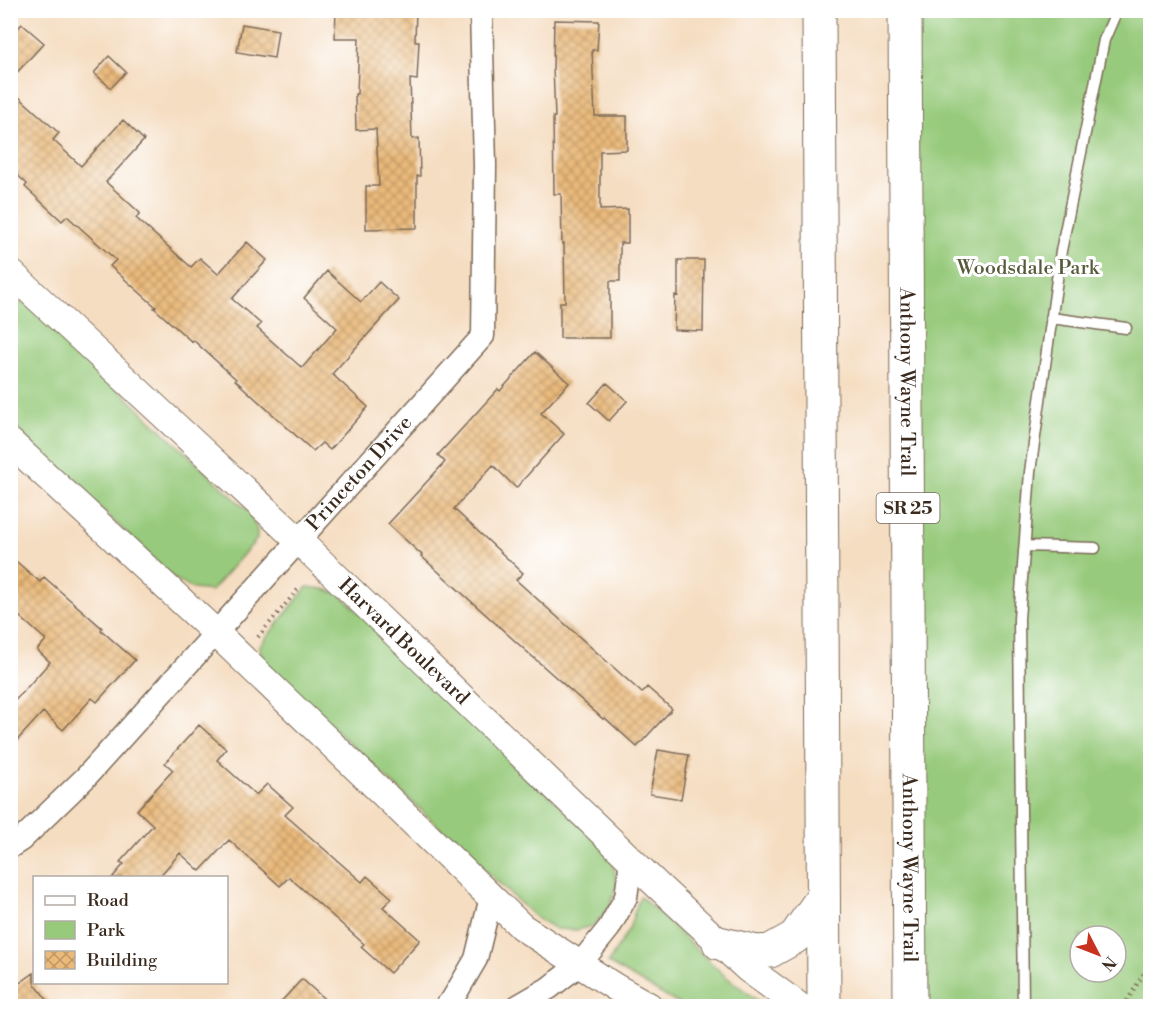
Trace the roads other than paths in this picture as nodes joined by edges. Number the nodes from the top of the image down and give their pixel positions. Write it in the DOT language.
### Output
graph roads {
  1 [pos="481,10"];
  2 [pos="819,10"];
  3 [pos="905,10"];
  4 [pos="1117,10"];
  5 [pos="10,272"];
  6 [pos="1052,318"];
  7 [pos="1126,328"];
  8 [pos="10,442"];
  9 [pos="299,541"];
  10 [pos="1025,546"];
  11 [pos="1095,548"];
  12 [pos="216,633"];
  13 [pos="10,847"];
  14 [pos="631,860"];
  15 [pos="491,897"];
  16 [pos="823,897"];
  17 [pos="720,943"];
  18 [pos="580,964"];
  19 [pos="446,1006"];
  20 [pos="518,1006"];
  21 [pos="649,1006"];
  22 [pos="799,1006"];
  23 [pos="824,1006"];
  24 [pos="910,1006"];
  25 [pos="1023,1006"];
  1 -- 9 [label="street, Princeton Drive"];
  2 -- 16 [label="highway"];
  3 -- 24 [label="highway, Anthony Wayne Trail / SR 25"];
  4 -- 6 [label="lane"];
  5 -- 9 [label="street, Harvard Boulevard"];
  6 -- 7 [label="lane"];
  6 -- 10 [label="lane"];
  8 -- 12 [label="street"];
  9 -- 12 [label="street, Princeton Drive"];
  9 -- 14 [label="street, Harvard Boulevard"];
  10 -- 11 [label="lane"];
  10 -- 25 [label="lane"];
  12 -- 13 [label="street, Princeton Drive"];
  12 -- 15 [label="street"];
  14 -- 17 [label="street, Harvard Boulevard"];
  14 -- 18 [label="street"];
  15 -- 18 [label="street"];
  15 -- 19 [label="street"];
  16 -- 17 [label="highway"];
  16 -- 23 [label="highway"];
  17 -- 22 [label="street, Harvard Boulevard"];
  18 -- 20 [label="street"];
  18 -- 21 [label="street"];
}
